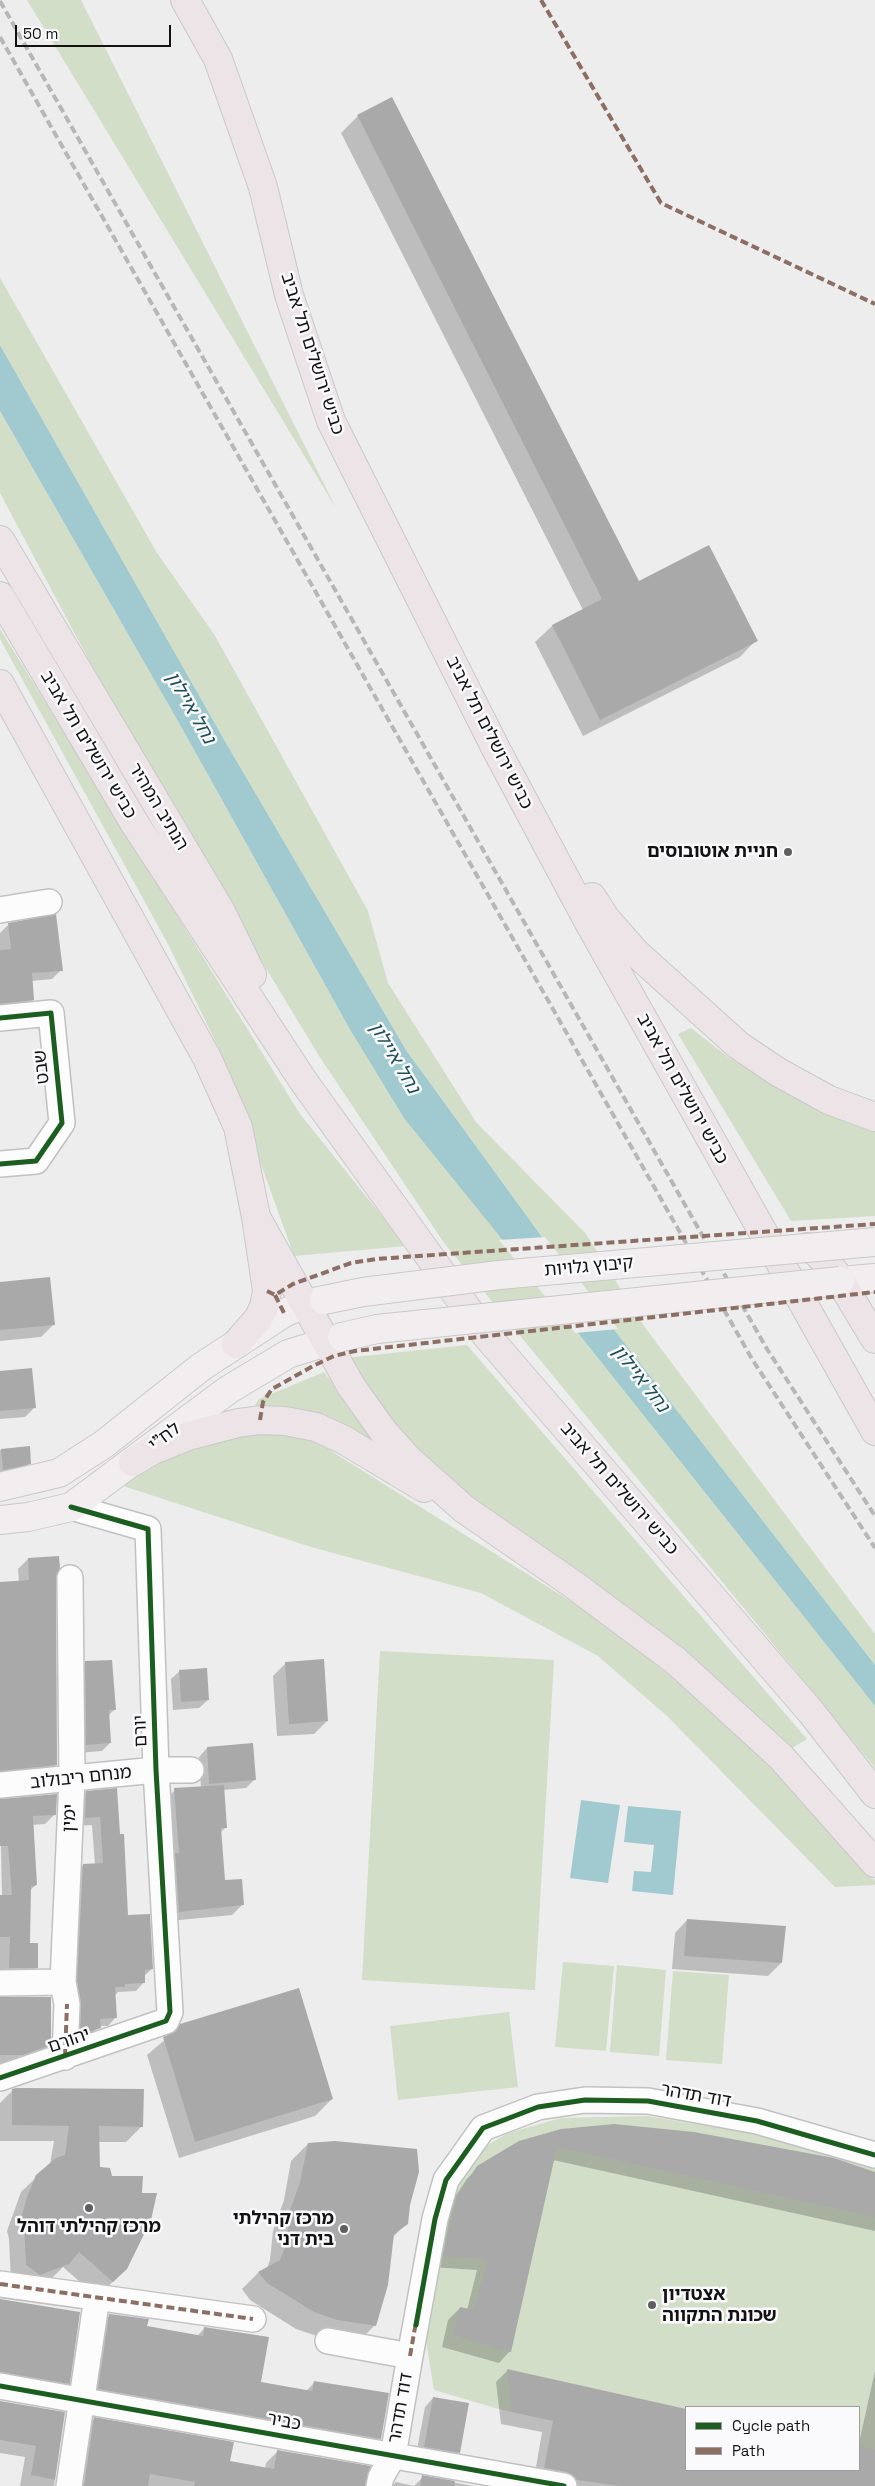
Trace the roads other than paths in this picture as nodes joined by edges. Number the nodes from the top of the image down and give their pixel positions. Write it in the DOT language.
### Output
graph roads {
  1 [pos="185,0"];
  2 [pos="0,540"];
  3 [pos="0,596"];
  4 [pos="0,684"];
  5 [pos="496,749"];
  6 [pos="49,902"];
  7 [pos="0,910"];
  8 [pos="0,1018"];
  9 [pos="304,1082"];
  10 [pos="875,1117"];
  11 [pos="0,1164"];
  12 [pos="256,1217"];
  13 [pos="875,1242"];
  14 [pos="807,1247"];
  15 [pos="875,1278"];
  16 [pos="847,1292"];
  17 [pos="314,1302"];
  18 [pos="334,1339"];
  19 [pos="875,1339"];
  20 [pos="236,1344"];
  21 [pos="875,1431"];
  22 [pos="132,1462"];
  23 [pos="0,1487"];
  24 [pos="71,1506"];
  25 [pos="464,1509"];
  26 [pos="0,1520"];
  27 [pos="70,1578"];
  28 [pos="156,1770"];
  29 [pos="191,1770"];
  30 [pos="72,1779"];
  31 [pos="0,1785"];
  32 [pos="875,1794"];
  33 [pos="875,1863"];
  34 [pos="62,1982"];
  35 [pos="0,1983"];
  36 [pos="170,2012"];
  37 [pos="65,2057"];
  38 [pos="0,2078"];
  39 [pos="875,2155"];
  40 [pos="0,2284"];
  41 [pos="97,2296"];
  42 [pos="253,2319"];
  43 [pos="328,2341"];
  44 [pos="410,2356"];
  45 [pos="0,2386"];
  46 [pos="81,2400"];
  47 [pos="393,2456"];
  48 [pos="69,2486"];
  49 [pos="379,2486"];
  50 [pos="564,2486"];
  1 -- 5 [label="highway, כביש ירושלים תל אביב"];
  2 -- 9 [label="highway, הנתיב המהיר"];
  3 -- 9 [label="highway, כביש ירושלים תל אביב"];
  4 -- 12 [label="highway"];
  5 -- 10 [label="highway"];
  5 -- 21 [label="highway, כביש ירושלים תל אביב"];
  6 -- 7 [label="street"];
  8 -- 11 [label="street, שבט"];
  9 -- 32 [label="highway, כביש ירושלים תל אביב"];
  12 -- 17 [label="highway"];
  12 -- 20 [label="highway"];
  13 -- 14 [label="main road, קיבוץ גלויות, bridge"];
  14 -- 16 [label="highway"];
  14 -- 17 [label="main road, קיבוץ גלויות, bridge"];
  15 -- 16 [label="main road"];
  16 -- 18 [label="main road, bridge"];
  16 -- 19 [label="highway"];
  17 -- 18 [label="highway"];
  17 -- 20 [label="main road, לח\"י"];
  18 -- 22 [label="main road, לח\"י"];
  18 -- 25 [label="highway"];
  20 -- 23 [label="main road, לח\"י"];
  22 -- 24 [label="main road, לח\"י"];
  22 -- 25 [label="highway"];
  24 -- 26 [label="main road, לח\"י"];
  24 -- 28 [label="street, יורם"];
  25 -- 33 [label="highway"];
  27 -- 30 [label="street, ימין"];
  28 -- 29 [label="street, מנחם ריבולוב"];
  28 -- 30 [label="street, מנחם ריבולוב"];
  28 -- 36 [label="street, יורם"];
  30 -- 31 [label="street, מנחם ריבולוב"];
  30 -- 34 [label="street, ימין"];
  34 -- 35 [label="street"];
  34 -- 37 [label="street, ימין"];
  36 -- 37 [label="street, יהורם"];
  37 -- 38 [label="street, יהורם"];
  39 -- 44 [label="street, דוד תדהר"];
  40 -- 41 [label="street"];
  41 -- 42 [label="street"];
  41 -- 46 [label="street"];
  43 -- 44 [label="street, דוד תדהר"];
  44 -- 47 [label="street, דוד תדהר"];
  45 -- 46 [label="street, כביר"];
  46 -- 47 [label="street, כביר"];
  46 -- 48 [label="street"];
  47 -- 49 [label="street, דוד תדהר"];
  47 -- 50 [label="street, כביר"];
}
